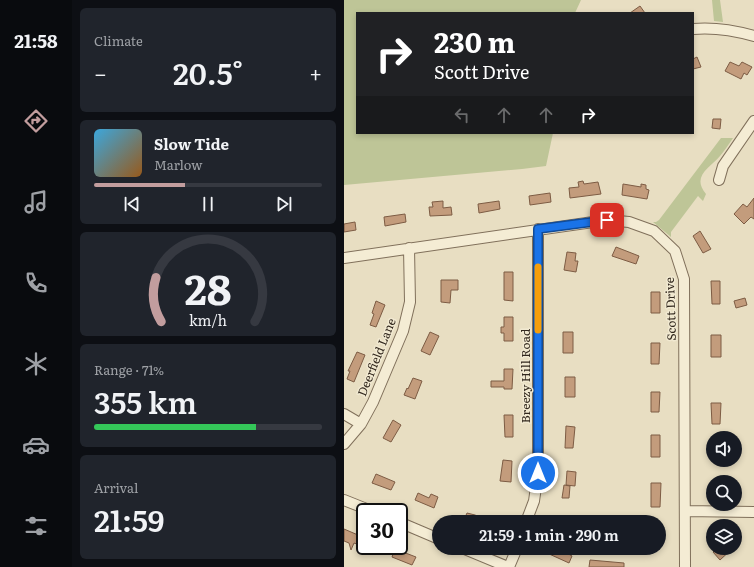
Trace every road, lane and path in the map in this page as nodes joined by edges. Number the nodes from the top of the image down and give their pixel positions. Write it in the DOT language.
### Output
graph roads {
  1 [pos="694,29"];
  2 [pos="754,36"];
  3 [pos="754,121"];
  4 [pos="718,180"];
  5 [pos="538,229"];
  6 [pos="408,248"];
  7 [pos="344,258"];
  8 [pos="344,414"];
  9 [pos="361,424"];
  10 [pos="344,444"];
  11 [pos="344,500"];
  12 [pos="356,505"];
  13 [pos="685,511"];
  14 [pos="754,512"];
  15 [pos="529,515"];
  16 [pos="408,526"];
  17 [pos="432,536"];
  18 [pos="479,555"];
  19 [pos="514,555"];
  20 [pos="509,567"];
  21 [pos="685,567"];
  1 -- 2 [label="street"];
  3 -- 4 [label="street"];
  5 -- 6 [label="street, Scott Drive"];
  5 -- 13 [label="street, Scott Drive"];
  5 -- 15 [label="street, Breezy Hill Road"];
  6 -- 7 [label="street, Scott Drive"];
  6 -- 9 [label="street, Deerfield Lane"];
  8 -- 9 [label="street"];
  9 -- 10 [label="street, Deerfield Lane"];
  11 -- 12 [label="street"];
  13 -- 14 [label="street"];
  13 -- 21 [label="street, Scott Drive"];
  16 -- 17 [label="street"];
  18 -- 20 [label="street"];
  19 -- 20 [label="street"];
}
